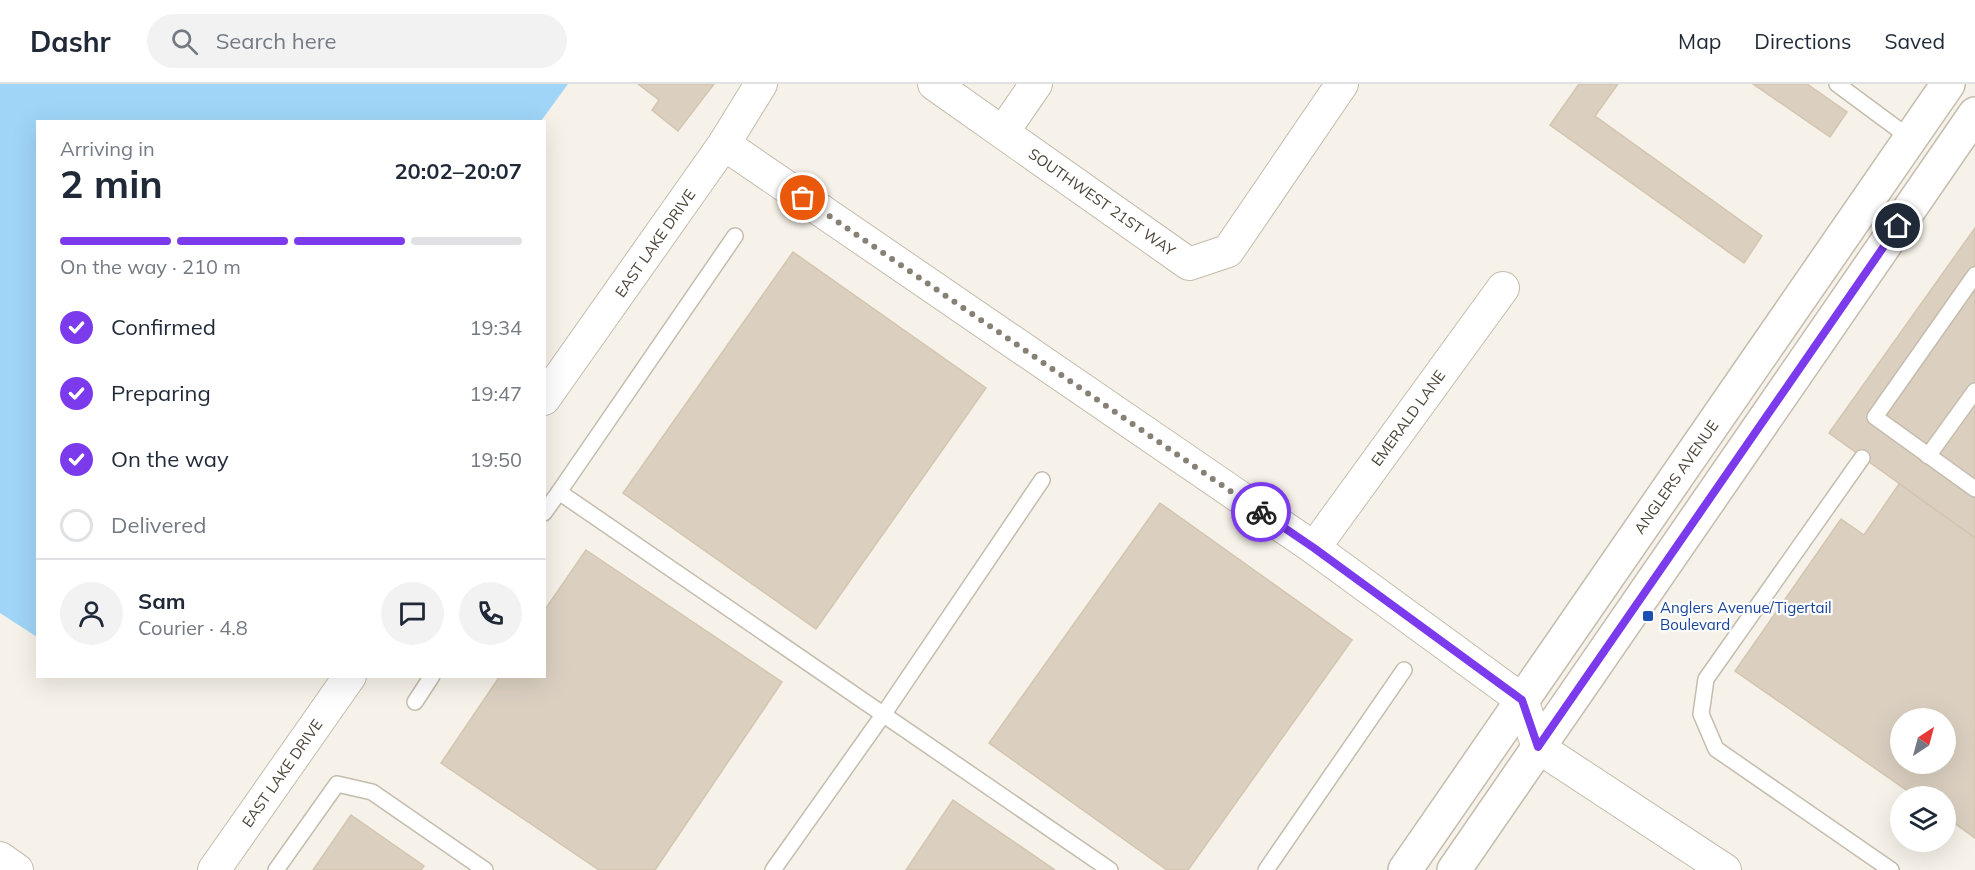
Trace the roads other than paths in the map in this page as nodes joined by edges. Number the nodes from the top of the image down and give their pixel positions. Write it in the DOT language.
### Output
graph roads {
  1 [pos="761,84"];
  2 [pos="934,84"];
  3 [pos="1036,84"];
  4 [pos="1342,84"];
  5 [pos="1837,84"];
  6 [pos="1948,84"];
  7 [pos="1975,114"];
  8 [pos="1003,132"];
  9 [pos="1910,138"];
  10 [pos="724,144"];
  11 [pos="735,236"];
  12 [pos="1975,275"];
  13 [pos="1503,288"];
  14 [pos="1975,391"];
  15 [pos="546,396"];
  16 [pos="1928,456"];
  17 [pos="1862,458"];
  18 [pos="1042,480"];
  19 [pos="1975,489"];
  20 [pos="559,492"];
  21 [pos="546,510"];
  22 [pos="1314,548"];
  23 [pos="1404,670"];
  24 [pos="349,678"];
  25 [pos="431,678"];
  26 [pos="1522,700"];
  27 [pos="415,702"];
  28 [pos="883,715"];
  29 [pos="1538,747"];
  30 [pos="0,858"];
  31 [pos="17,870"];
  32 [pos="214,870"];
  33 [pos="276,870"];
  34 [pos="484,870"];
  35 [pos="773,870"];
  36 [pos="1110,870"];
  37 [pos="1266,870"];
  38 [pos="1405,870"];
  39 [pos="1454,870"];
  40 [pos="1725,870"];
  41 [pos="1891,870"];
  1 -- 10 [label="street, EAST LAKE DRIVE"];
  2 -- 8 [label="street, SOUTHWEST 21ST WAY"];
  3 -- 8 [label="street"];
  4 -- 8 [label="street, SOUTHWEST 21ST WAY"];
  5 -- 9 [label="lane"];
  6 -- 9 [label="street, ANGLERS AVENUE"];
  7 -- 29 [label="street"];
  9 -- 26 [label="street, ANGLERS AVENUE"];
  10 -- 15 [label="street, EAST LAKE DRIVE"];
  10 -- 22 [label="street"];
  11 -- 20 [label="lane"];
  12 -- 16 [label="lane"];
  13 -- 22 [label="street, EMERALD LANE"];
  14 -- 16 [label="lane"];
  16 -- 19 [label="lane"];
  17 -- 41 [label="lane"];
  18 -- 28 [label="lane"];
  20 -- 21 [label="lane"];
  20 -- 28 [label="lane"];
  22 -- 26 [label="street"];
  23 -- 37 [label="lane"];
  24 -- 32 [label="street, EAST LAKE DRIVE"];
  25 -- 27 [label="lane"];
  26 -- 29 [label="street"];
  26 -- 38 [label="street, ANGLERS AVENUE"];
  28 -- 35 [label="lane"];
  28 -- 36 [label="lane"];
  29 -- 39 [label="street"];
  29 -- 40 [label="street"];
  30 -- 31 [label="street"];
  33 -- 34 [label="lane"];
}
